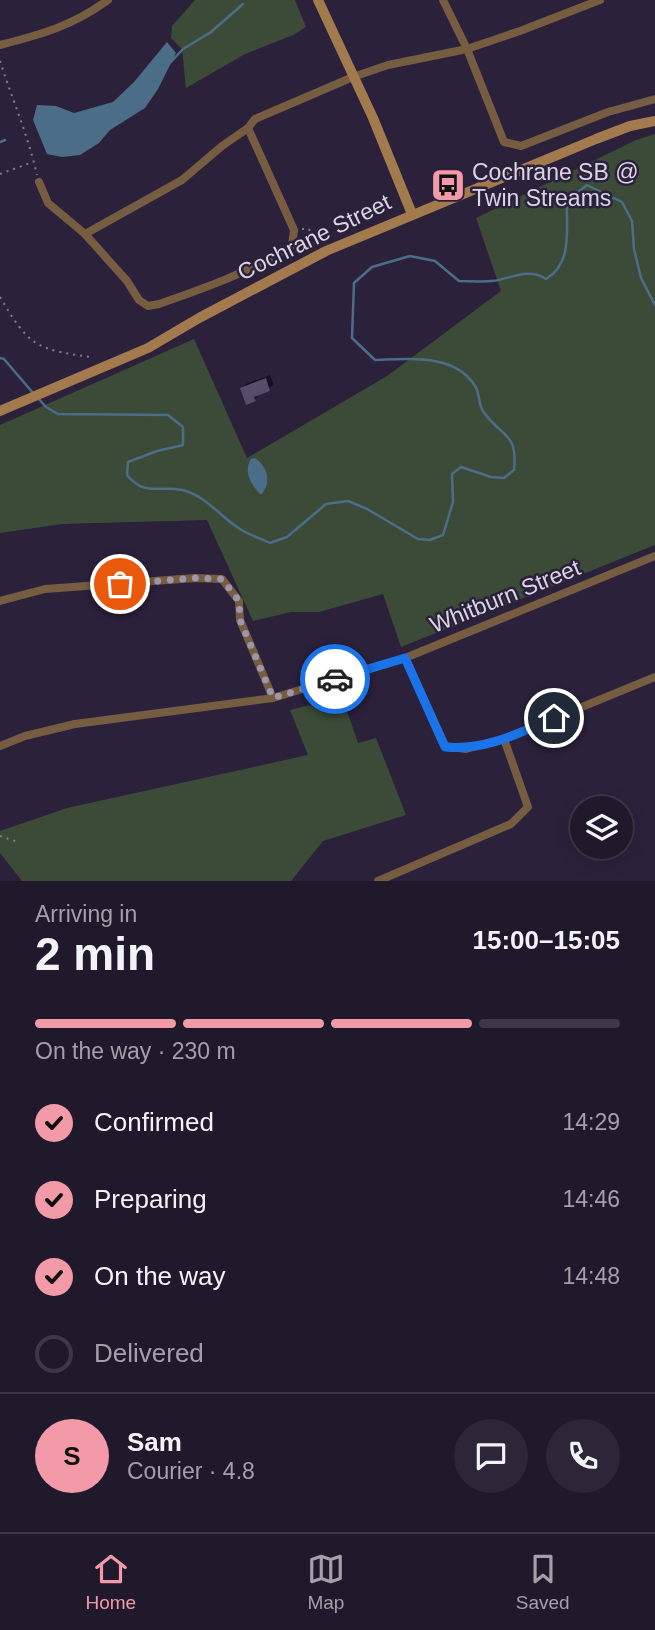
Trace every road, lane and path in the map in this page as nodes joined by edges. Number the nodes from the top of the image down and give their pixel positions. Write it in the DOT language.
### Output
graph roads {
  1 [pos="108,0"];
  2 [pos="318,0"];
  3 [pos="443,0"];
  4 [pos="600,0"];
  5 [pos="0,45"];
  6 [pos="467,49"];
  7 [pos="0,61"];
  8 [pos="353,77"];
  9 [pos="655,99"];
  10 [pos="655,121"];
  11 [pos="248,128"];
  12 [pos="34,162"];
  13 [pos="0,174"];
  14 [pos="39,183"];
  15 [pos="412,214"];
  16 [pos="294,230"];
  17 [pos="85,234"];
  18 [pos="320,255"];
  19 [pos="0,297"];
  20 [pos="99,370"];
  21 [pos="0,411"];
  22 [pos="655,556"];
  23 [pos="0,601"];
  24 [pos="405,658"];
  25 [pos="655,677"];
  26 [pos="273,698"];
  27 [pos="504,739"];
  28 [pos="0,746"];
  29 [pos="0,836"];
  30 [pos="18,842"];
  31 [pos="378,881"];
  1 -- 5 [label="street"];
  2 -- 8 [label="street"];
  3 -- 6 [label="street"];
  4 -- 6 [label="street"];
  6 -- 8 [label="street"];
  6 -- 9 [label="street"];
  7 -- 12 [label="path"];
  8 -- 11 [label="street"];
  8 -- 15 [label="street"];
  10 -- 15 [label="street, Cochrane Street"];
  11 -- 16 [label="street"];
  11 -- 17 [label="street"];
  12 -- 13 [label="path"];
  12 -- 14 [label="path"];
  14 -- 17 [label="street"];
  15 -- 18 [label="street, Cochrane Street"];
  16 -- 17 [label="street"];
  16 -- 18 [label="path"];
  18 -- 20 [label="street, Cochrane Street"];
  19 -- 20 [label="path"];
  20 -- 21 [label="street, Cochrane Street"];
  22 -- 24 [label="street, Whitburn Street"];
  23 -- 26 [label="street"];
  24 -- 26 [label="street, Whitburn Street"];
  24 -- 27 [label="street"];
  25 -- 27 [label="street"];
  26 -- 28 [label="street, Whitburn Street"];
  27 -- 31 [label="street"];
  29 -- 30 [label="path"];
}
